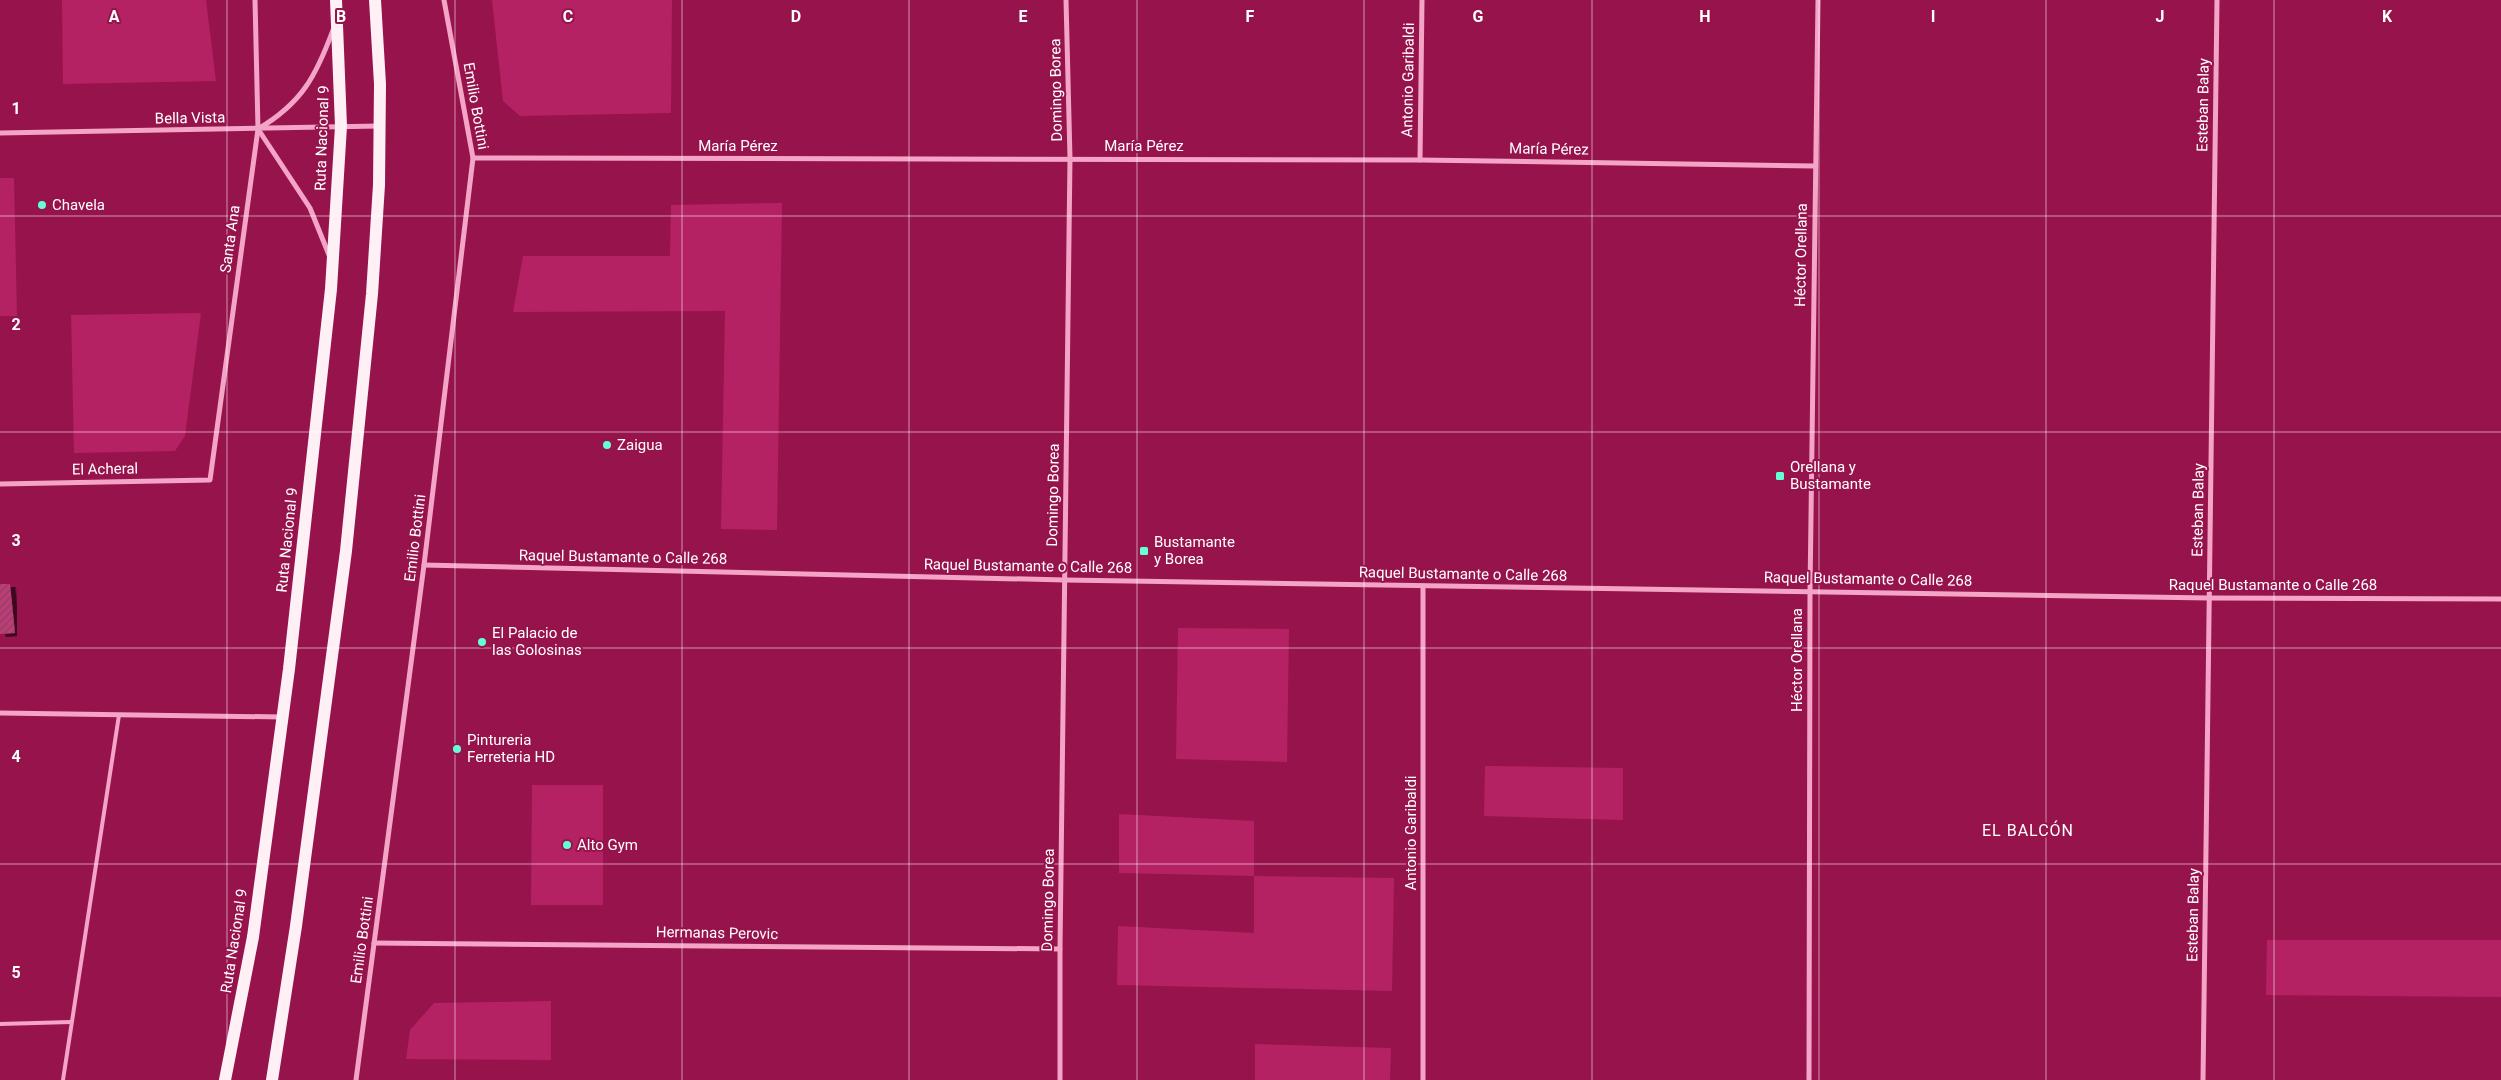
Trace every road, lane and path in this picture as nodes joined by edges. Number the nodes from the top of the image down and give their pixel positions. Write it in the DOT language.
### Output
graph roads {
  1 [pos="255,0"];
  2 [pos="336,0"];
  3 [pos="375,0"];
  4 [pos="444,0"];
  5 [pos="1066,0"];
  6 [pos="1422,0"];
  7 [pos="1818,0"];
  8 [pos="2217,0"];
  9 [pos="337,17"];
  10 [pos="341,126"];
  11 [pos="380,126"];
  12 [pos="258,129"];
  13 [pos="0,134"];
  14 [pos="473,158"];
  15 [pos="1070,158"];
  16 [pos="1420,160"];
  17 [pos="1814,166"];
  18 [pos="332,266"];
  19 [pos="210,480"];
  20 [pos="0,484"];
  21 [pos="424,565"];
  22 [pos="1065,580"];
  23 [pos="1423,586"];
  24 [pos="1810,591"];
  25 [pos="2209,598"];
  26 [pos="2501,600"];
  27 [pos="0,713"];
  28 [pos="119,715"];
  29 [pos="283,718"];
  30 [pos="374,943"];
  31 [pos="1060,949"];
  32 [pos="71,1022"];
  33 [pos="0,1024"];
  34 [pos="63,1080"];
  35 [pos="225,1080"];
  36 [pos="272,1080"];
  37 [pos="356,1080"];
  38 [pos="1060,1080"];
  39 [pos="1423,1080"];
  40 [pos="1809,1080"];
  41 [pos="2203,1080"];
  1 -- 12 [label="street, Santa Ana"];
  2 -- 9 [label="main road, Ruta Nacional 9"];
  3 -- 11 [label="main road"];
  4 -- 14 [label="street, Emilio Bottini"];
  5 -- 15 [label="street, Domingo Borea"];
  6 -- 16 [label="street, Antonio Garibaldi"];
  7 -- 17 [label="street, Héctor Orellana"];
  8 -- 25 [label="street, Esteban Balay"];
  9 -- 10 [label="main road, Ruta Nacional 9"];
  9 -- 12 [label="street"];
  10 -- 11 [label="street, Bella Vista"];
  10 -- 12 [label="street, Bella Vista"];
  10 -- 18 [label="main road, Ruta Nacional 9"];
  11 -- 36 [label="main road"];
  12 -- 13 [label="street, Bella Vista"];
  12 -- 18 [label="street"];
  12 -- 19 [label="street, Santa Ana"];
  14 -- 15 [label="street, María Pérez"];
  14 -- 21 [label="street, Emilio Bottini"];
  15 -- 16 [label="street, María Pérez"];
  15 -- 22 [label="street, Domingo Borea"];
  16 -- 17 [label="street, María Pérez"];
  17 -- 24 [label="street, Héctor Orellana"];
  18 -- 29 [label="main road, Ruta Nacional 9"];
  19 -- 20 [label="street, El Acheral"];
  21 -- 22 [label="street, Raquel Bustamante o Calle 268"];
  21 -- 30 [label="street, Emilio Bottini"];
  22 -- 23 [label="street, Raquel Bustamante o Calle 268"];
  22 -- 31 [label="street, Domingo Borea"];
  23 -- 24 [label="street, Raquel Bustamante o Calle 268"];
  23 -- 39 [label="street, Antonio Garibaldi"];
  24 -- 25 [label="street, Raquel Bustamante o Calle 268"];
  24 -- 40 [label="street, Héctor Orellana"];
  25 -- 26 [label="street, Raquel Bustamante o Calle 268"];
  25 -- 41 [label="street, Esteban Balay"];
  27 -- 28 [label="street"];
  28 -- 29 [label="street"];
  28 -- 32 [label="lane"];
  29 -- 35 [label="main road, Ruta Nacional 9"];
  30 -- 31 [label="street, Hermanas Perovic"];
  30 -- 37 [label="street, Emilio Bottini"];
  31 -- 38 [label="street, Domingo Borea"];
  32 -- 33 [label="lane"];
  32 -- 34 [label="lane"];
}
